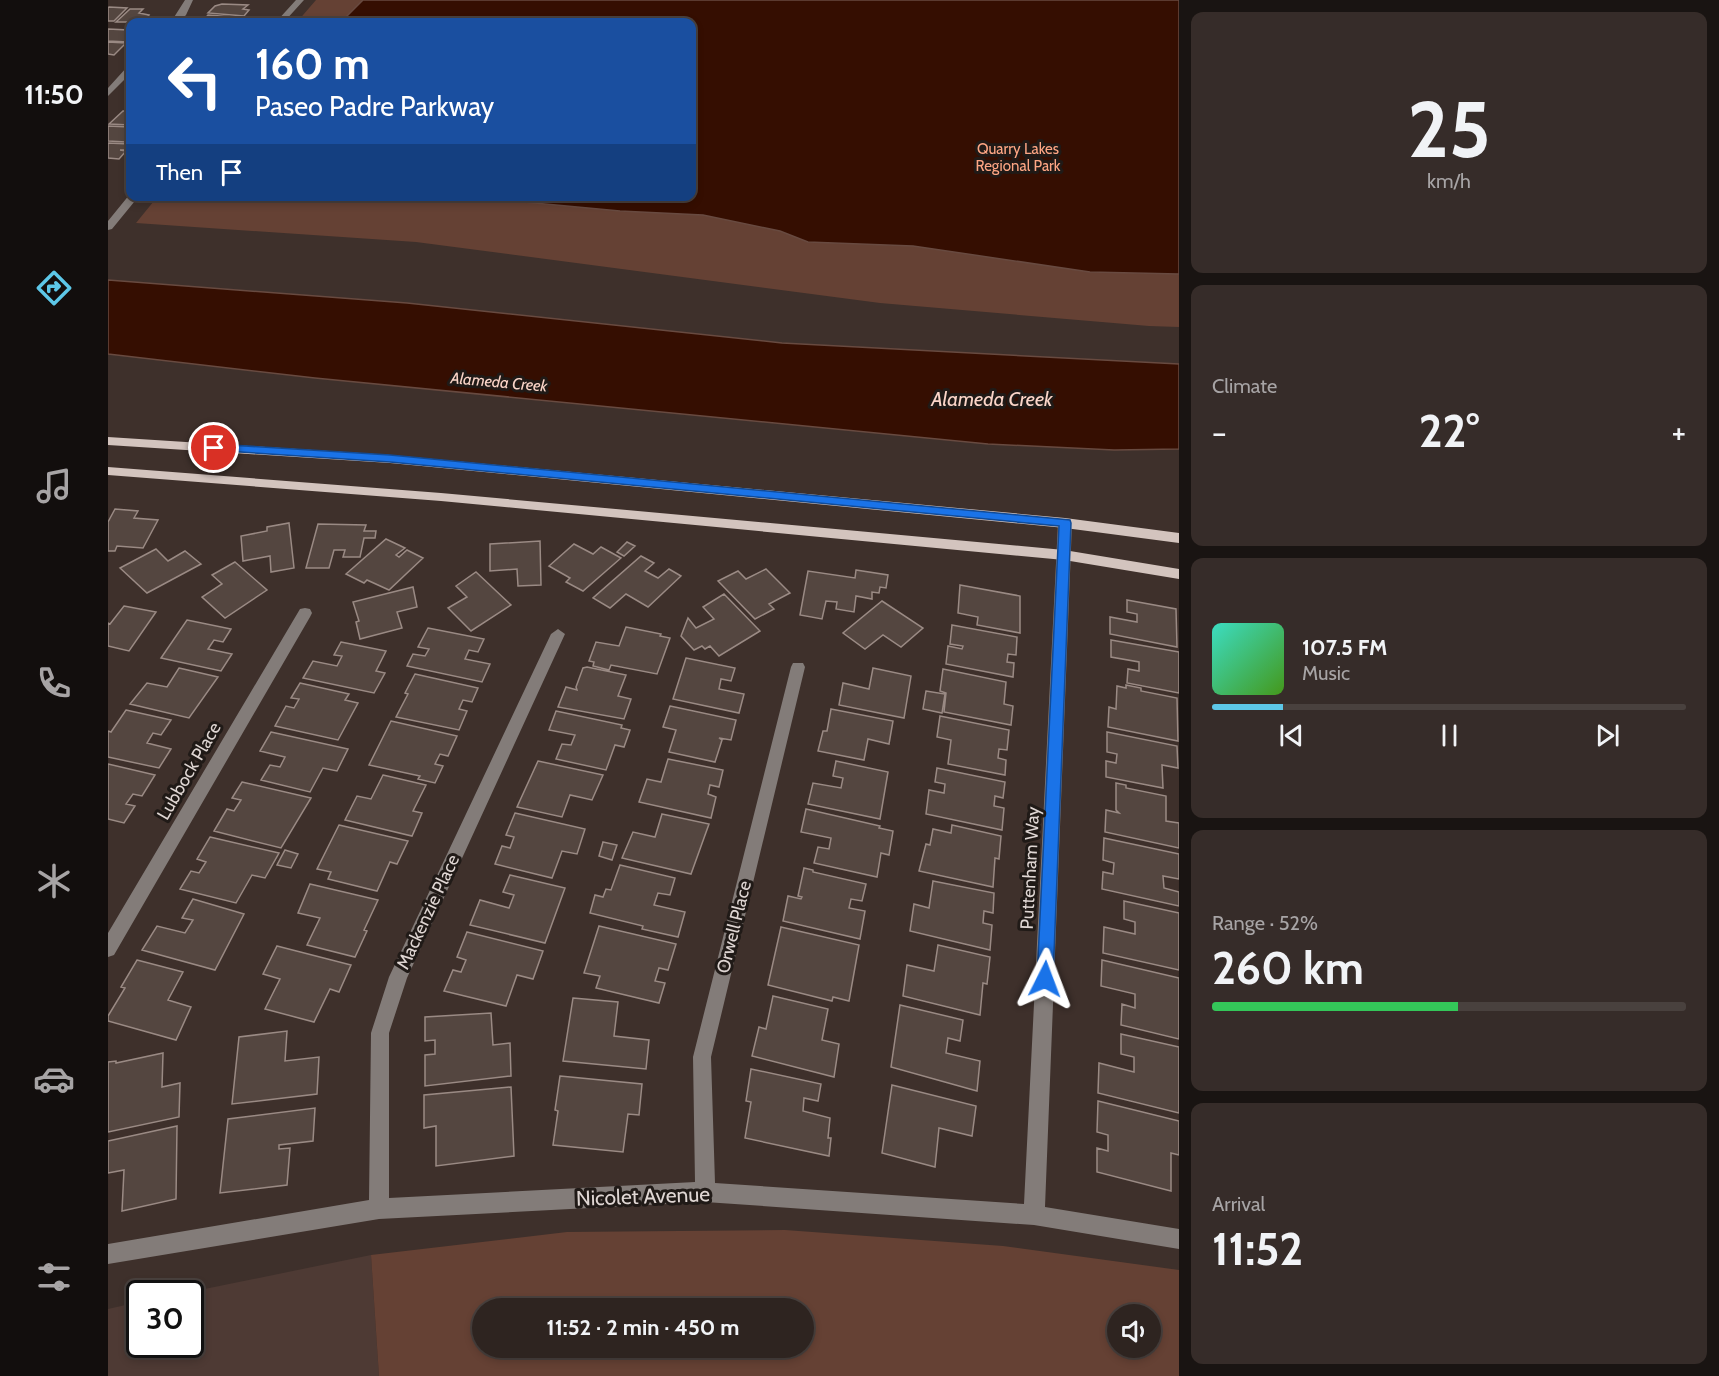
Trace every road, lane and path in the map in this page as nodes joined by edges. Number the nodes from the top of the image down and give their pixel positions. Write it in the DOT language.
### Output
graph roads {
  1 [pos="189,0"];
  2 [pos="300,0"];
  3 [pos="179,18"];
  4 [pos="284,18"];
  5 [pos="126,73"];
  6 [pos="108,93"];
  7 [pos="130,201"];
  8 [pos="108,227"];
  9 [pos="108,435"];
  10 [pos="108,441"];
  11 [pos="148,444"];
  12 [pos="108,471"];
  13 [pos="1065,523"];
  14 [pos="1179,538"];
  15 [pos="1064,555"];
  16 [pos="1179,574"];
  17 [pos="305,613"];
  18 [pos="558,634"];
  19 [pos="798,667"];
  20 [pos="108,949"];
  21 [pos="705,1192"];
  22 [pos="380,1209"];
  23 [pos="1034,1215"];
  24 [pos="1179,1239"];
  25 [pos="108,1254"];
  1 -- 3 [label="street"];
  2 -- 4 [label="street"];
  5 -- 6 [label="street"];
  7 -- 8 [label="street"];
  9 -- 11 [label="main road"];
  10 -- 11 [label="main road"];
  11 -- 13 [label="main road"];
  12 -- 15 [label="main road"];
  13 -- 14 [label="main road"];
  13 -- 15 [label="street, Puttenham Way"];
  15 -- 16 [label="main road"];
  15 -- 23 [label="street, Puttenham Way"];
  17 -- 20 [label="street, Lubbock Place"];
  18 -- 22 [label="street, Mackenzie Place"];
  19 -- 21 [label="street, Orwell Place"];
  21 -- 22 [label="street, Nicolet Avenue"];
  21 -- 23 [label="street, Nicolet Avenue"];
  22 -- 25 [label="street, Nicolet Avenue"];
  23 -- 24 [label="street, Nicolet Avenue"];
}
